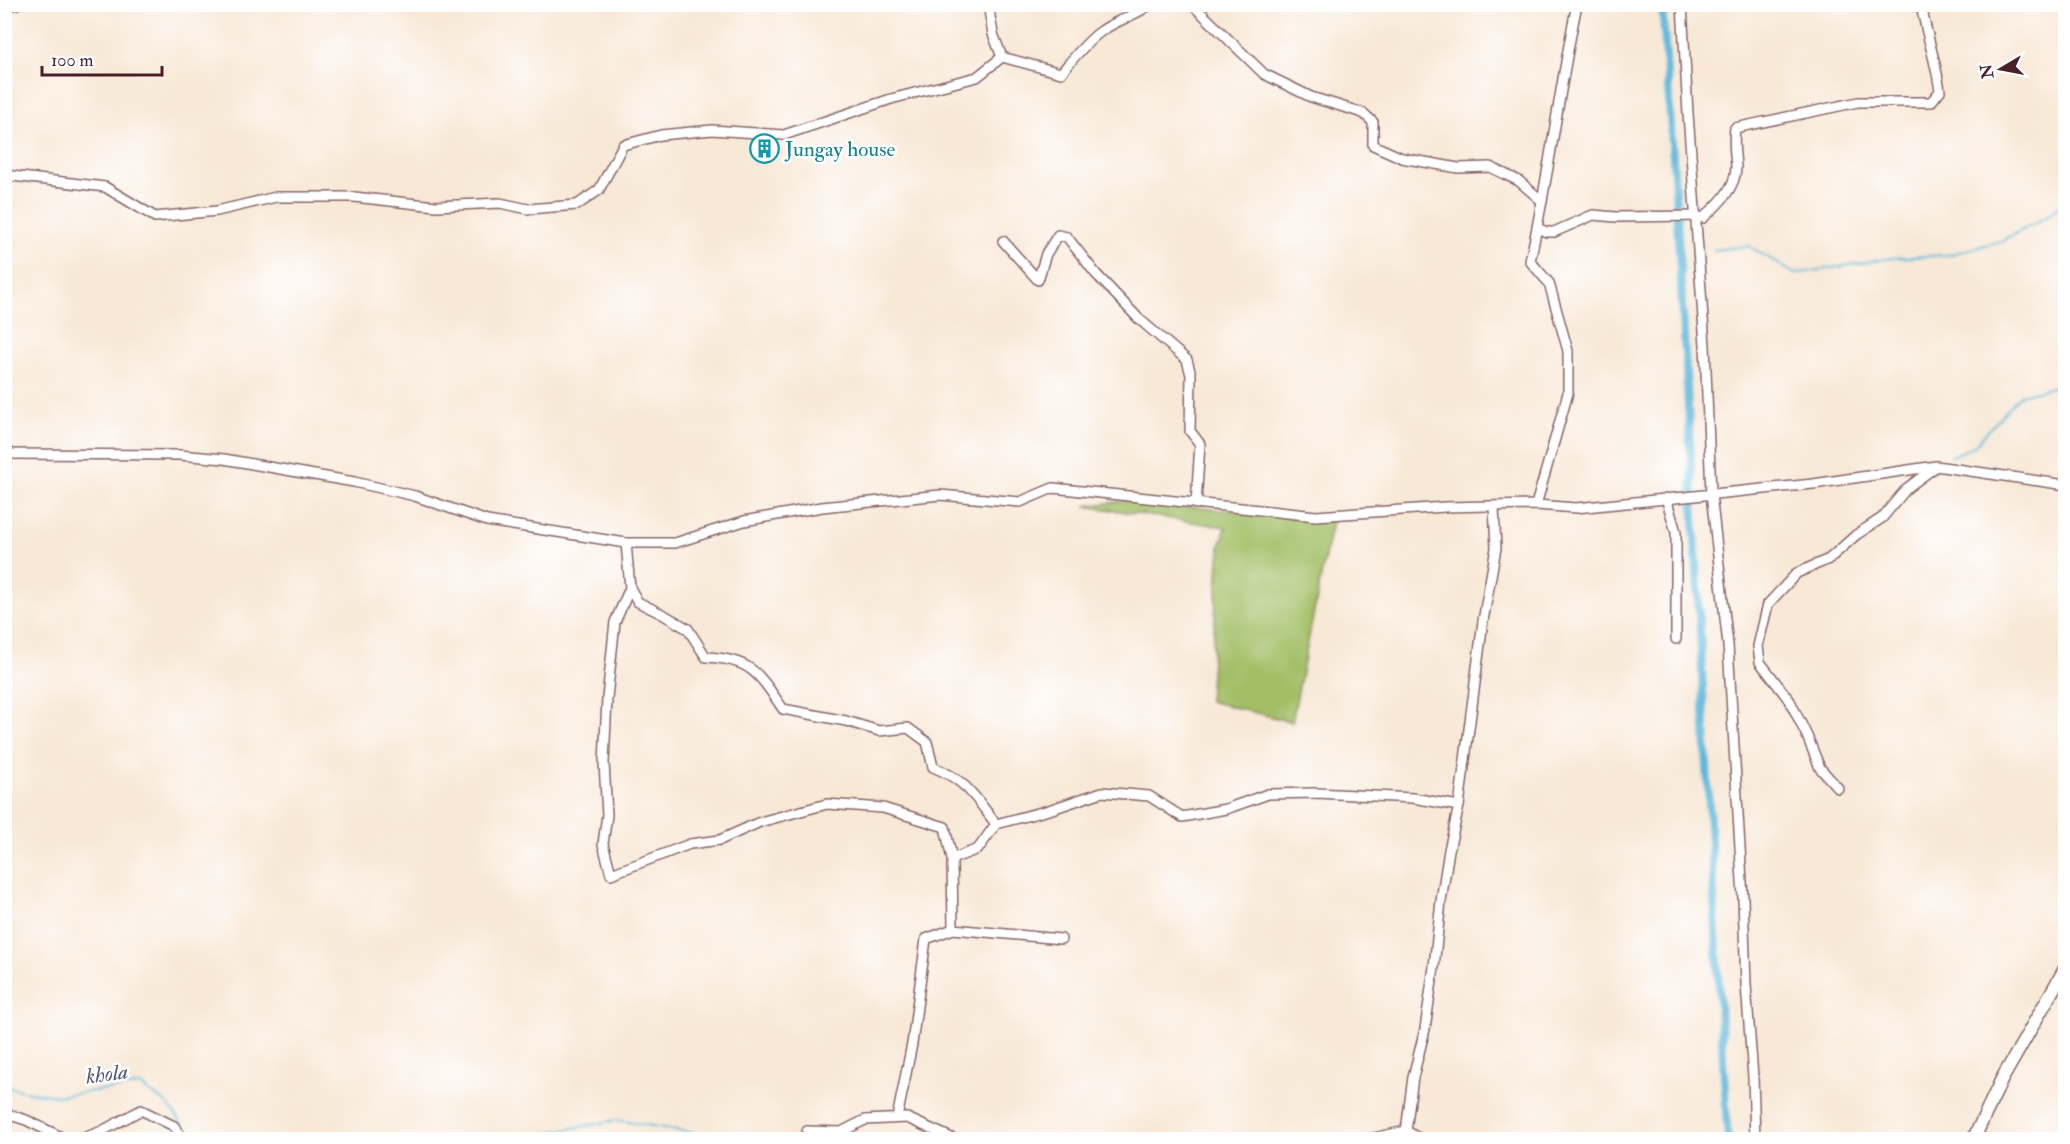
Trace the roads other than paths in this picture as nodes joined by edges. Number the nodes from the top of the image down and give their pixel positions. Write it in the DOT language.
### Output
graph roads {
  1 [pos="17,4"];
  2 [pos="988,4"];
  3 [pos="1151,4"];
  4 [pos="1192,4"];
  5 [pos="1576,4"];
  6 [pos="1682,4"];
  7 [pos="1921,4"];
  8 [pos="4,6"];
  9 [pos="1002,57"];
  10 [pos="4,175"];
  11 [pos="1542,201"];
  12 [pos="1696,216"];
  13 [pos="1538,228"];
  14 [pos="1003,240"];
  15 [pos="4,454"];
  16 [pos="1936,466"];
  17 [pos="2066,485"];
  18 [pos="1711,494"];
  19 [pos="1666,498"];
  20 [pos="1196,504"];
  21 [pos="1536,505"];
  22 [pos="1494,507"];
  23 [pos="626,543"];
  24 [pos="630,588"];
  25 [pos="1676,639"];
  26 [pos="1838,788"];
  27 [pos="1459,806"];
  28 [pos="996,824"];
  29 [pos="952,859"];
  30 [pos="953,928"];
  31 [pos="1061,939"];
  32 [pos="2066,967"];
  33 [pos="4,1113"];
  34 [pos="897,1118"];
  35 [pos="807,1131"];
  36 [pos="1406,1131"];
  37 [pos="1391,1137"];
  38 [pos="67,1140"];
  39 [pos="78,1140"];
  40 [pos="184,1140"];
  41 [pos="956,1140"];
  42 [pos="1364,1140"];
  43 [pos="1422,1140"];
  44 [pos="1755,1140"];
  45 [pos="1973,1140"];
  1 -- 8 [label="street"];
  2 -- 9 [label="street"];
  3 -- 9 [label="street"];
  4 -- 11 [label="street"];
  5 -- 11 [label="street"];
  6 -- 12 [label="street"];
  7 -- 12 [label="street"];
  9 -- 10 [label="street"];
  11 -- 13 [label="street"];
  12 -- 13 [label="street"];
  12 -- 18 [label="street"];
  13 -- 21 [label="street"];
  14 -- 20 [label="street"];
  15 -- 23 [label="street"];
  16 -- 17 [label="street"];
  16 -- 18 [label="street"];
  16 -- 26 [label="street"];
  18 -- 19 [label="street"];
  18 -- 44 [label="street"];
  19 -- 21 [label="street"];
  19 -- 25 [label="street"];
  20 -- 22 [label="street"];
  20 -- 23 [label="street"];
  21 -- 22 [label="street"];
  22 -- 27 [label="street"];
  23 -- 24 [label="street"];
  24 -- 28 [label="street"];
  24 -- 29 [label="street"];
  27 -- 28 [label="street"];
  27 -- 36 [label="street"];
  28 -- 29 [label="street"];
  29 -- 30 [label="street"];
  30 -- 31 [label="street"];
  30 -- 34 [label="street"];
  32 -- 45 [label="street"];
  33 -- 38 [label="street"];
  34 -- 35 [label="street"];
  34 -- 41 [label="street"];
  36 -- 37 [label="street"];
  36 -- 43 [label="street"];
  37 -- 42 [label="street"];
  39 -- 40 [label="street"];
}
